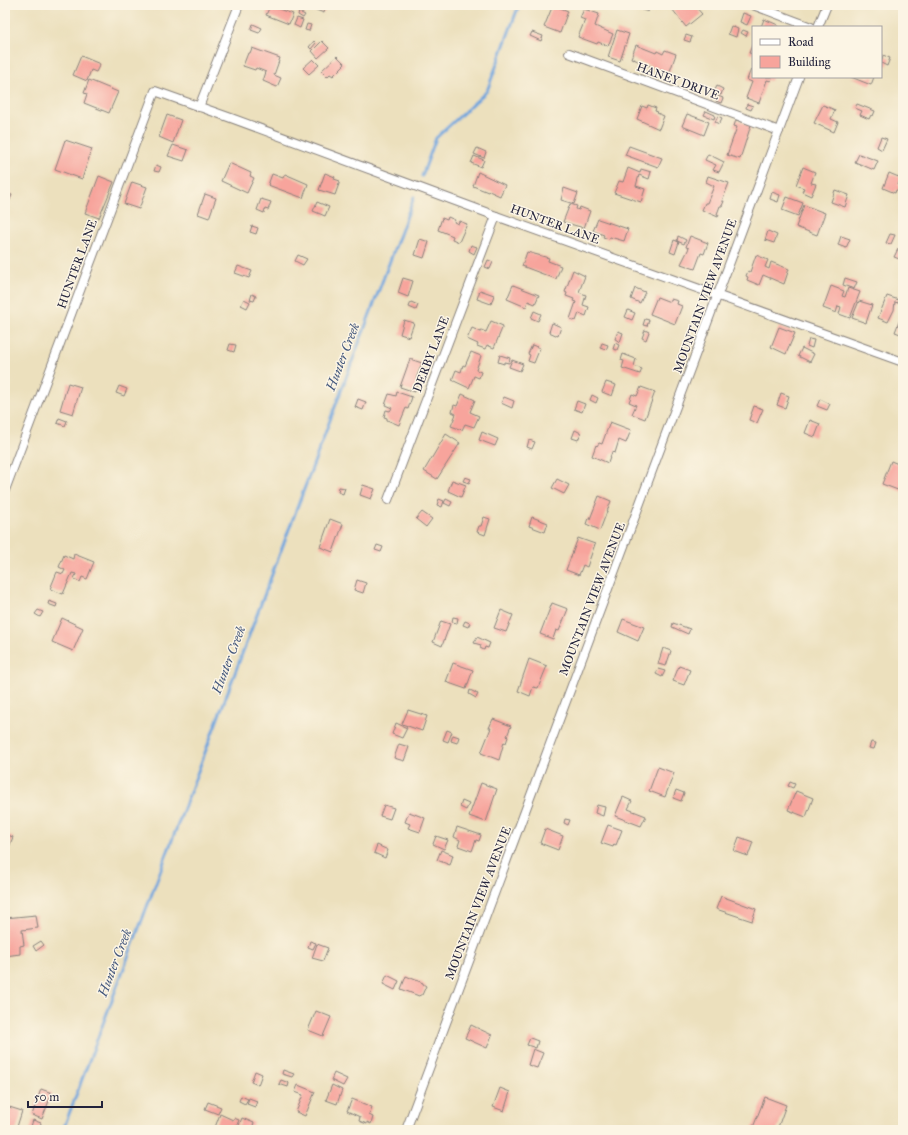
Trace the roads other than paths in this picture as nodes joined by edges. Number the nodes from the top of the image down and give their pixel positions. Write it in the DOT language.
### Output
graph roads {
  1 [pos="239,5"];
  2 [pos="753,5"];
  3 [pos="827,5"];
  4 [pos="808,26"];
  5 [pos="818,26"];
  6 [pos="569,53"];
  7 [pos="799,78"];
  8 [pos="200,107"];
  9 [pos="779,131"];
  10 [pos="496,216"];
  11 [pos="718,296"];
  12 [pos="903,362"];
  13 [pos="5,490"];
  14 [pos="388,500"];
  15 [pos="406,1130"];
  1 -- 8 [label="street"];
  2 -- 4 [label="street"];
  3 -- 5 [label="street"];
  6 -- 9 [label="street, HANEY DRIVE"];
  7 -- 9 [label="street, MOUNTAIN VIEW AVENUE"];
  8 -- 10 [label="street, HUNTER LANE"];
  8 -- 13 [label="street, HUNTER LANE"];
  9 -- 11 [label="street, MOUNTAIN VIEW AVENUE"];
  10 -- 11 [label="street, HUNTER LANE"];
  10 -- 14 [label="street, DERBY LANE"];
  11 -- 12 [label="street, HUNTER LANE"];
  11 -- 15 [label="street, MOUNTAIN VIEW AVENUE"];
}
